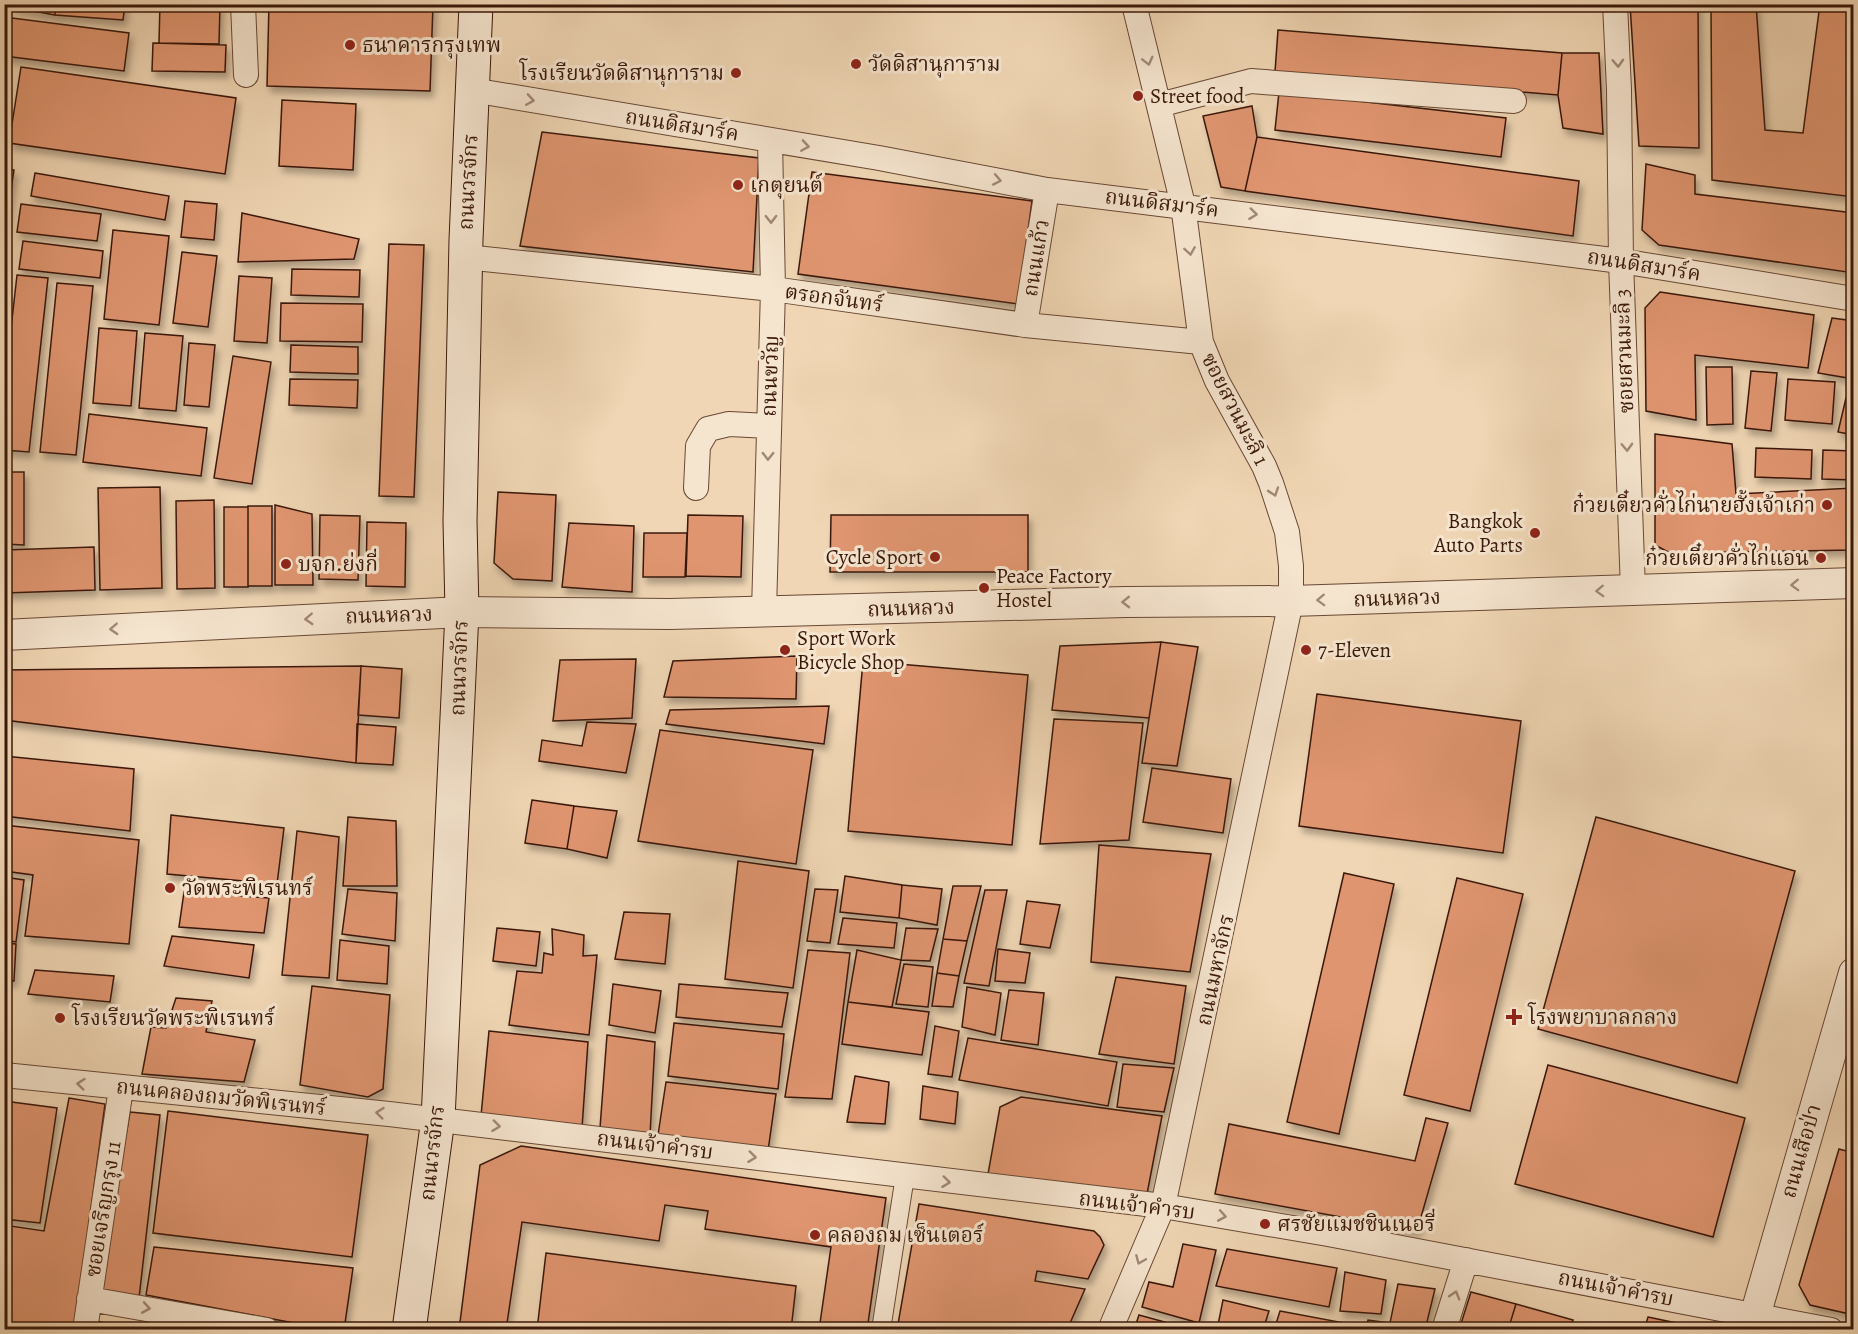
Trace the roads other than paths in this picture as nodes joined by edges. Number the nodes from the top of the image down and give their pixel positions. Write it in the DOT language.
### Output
graph roads {
  1 [pos="243,4"];
  2 [pos="476,4"];
  3 [pos="1134,4"];
  4 [pos="1615,4"];
  5 [pos="246,75"];
  6 [pos="472,90"];
  7 [pos="1514,101"];
  8 [pos="1159,105"];
  9 [pos="770,140"];
  10 [pos="1047,190"];
  11 [pos="1183,205"];
  12 [pos="465,257"];
  13 [pos="1621,261"];
  14 [pos="773,289"];
  15 [pos="1854,299"];
  16 [pos="1025,325"];
  17 [pos="1201,342"];
  18 [pos="768,426"];
  19 [pos="696,488"];
  20 [pos="1854,583"];
  21 [pos="1633,590"];
  22 [pos="1291,601"];
  23 [pos="764,611"];
  24 [pos="462,612"];
  25 [pos="4,635"];
  26 [pos="1854,973"];
  27 [pos="4,1075"];
  28 [pos="121,1088"];
  29 [pos="438,1119"];
  30 [pos="905,1176"];
  31 [pos="1163,1206"];
  32 [pos="1466,1260"];
  33 [pos="88,1299"];
  34 [pos="1753,1322"];
  35 [pos="235,1326"];
  36 [pos="85,1329"];
  37 [pos="267,1329"];
  38 [pos="410,1329"];
  39 [pos="881,1329"];
  40 [pos="1110,1329"];
  41 [pos="1444,1329"];
  42 [pos="1831,1329"];
  1 -- 5 [label="street"];
  2 -- 6 [label="main road, ถนนวรจักร"];
  3 -- 8 [label="street, ซอยสวนมะลิ 1, one-way"];
  4 -- 13 [label="street, ซอยสวนมะลิ 3, one-way"];
  6 -- 9 [label="street, ถนนดิสมาร์ค, one-way"];
  6 -- 12 [label="main road, ถนนวรจักร"];
  7 -- 8 [label="street"];
  8 -- 11 [label="street, ซอยสวนมะลิ 1"];
  9 -- 10 [label="street, ถนนดิสมาร์ค, one-way"];
  9 -- 14 [label="street, ถนนขวัญ, one-way"];
  10 -- 11 [label="street, ถนนดิสมาร์ค"];
  10 -- 16 [label="street, ถนนแก้ว"];
  11 -- 13 [label="street, ถนนดิสมาร์ค, one-way"];
  11 -- 17 [label="street, ซอยสวนมะลิ 1, one-way"];
  12 -- 14 [label="street, ตรอกจันทร์"];
  12 -- 24 [label="main road, ถนนวรจักร"];
  13 -- 15 [label="street, ถนนดิสมาร์ค"];
  13 -- 21 [label="street, ซอยสวนมะลิ 3, one-way"];
  14 -- 16 [label="street, ตรอกจันทร์"];
  14 -- 18 [label="street, ถนนขวัญ"];
  16 -- 17 [label="street, ตรอกจันทร์"];
  17 -- 22 [label="street, ซอยสวนมะลิ 1, one-way"];
  18 -- 19 [label="street"];
  18 -- 23 [label="street, ถนนขวัญ, one-way"];
  20 -- 21 [label="street, ถนนหลวง, one-way"];
  21 -- 22 [label="street, ถนนหลวง, one-way"];
  22 -- 23 [label="street, ถนนหลวง, one-way"];
  22 -- 31 [label="street, ถนนมหาจักร"];
  23 -- 24 [label="street, ถนนหลวง"];
  24 -- 25 [label="street, ถนนหลวง, one-way"];
  24 -- 29 [label="main road, ถนนวรจักร"];
  26 -- 34 [label="street, ถนนเสือป่า"];
  28 -- 27 [label="street, ถนนคลองถมวัดพิเรนทร์, one-way"];
  29 -- 28 [label="street, ถนนคลองถมวัดพิเรนทร์, one-way"];
  28 -- 33 [label="street, ซอยเจริญกรุง 11"];
  29 -- 30 [label="street, ถนนเจ้าคำรบ, one-way"];
  29 -- 38 [label="main road, ถนนวรจักร"];
  30 -- 31 [label="street, ถนนเจ้าคำรบ, one-way"];
  30 -- 39 [label="street"];
  31 -- 32 [label="street, ถนนเจ้าคำรบ, one-way"];
  31 -- 40 [label="street, ถนนมหาจักร, one-way"];
  32 -- 34 [label="street, ถนนเจ้าคำรบ"];
  41 -- 32 [label="street, one-way"];
  33 -- 35 [label="street, one-way"];
  33 -- 36 [label="street, ซอยเจริญกรุง 11"];
  34 -- 42 [label="street, ถนนเจ้าคำรบ"];
  35 -- 37 [label="street"];
}
